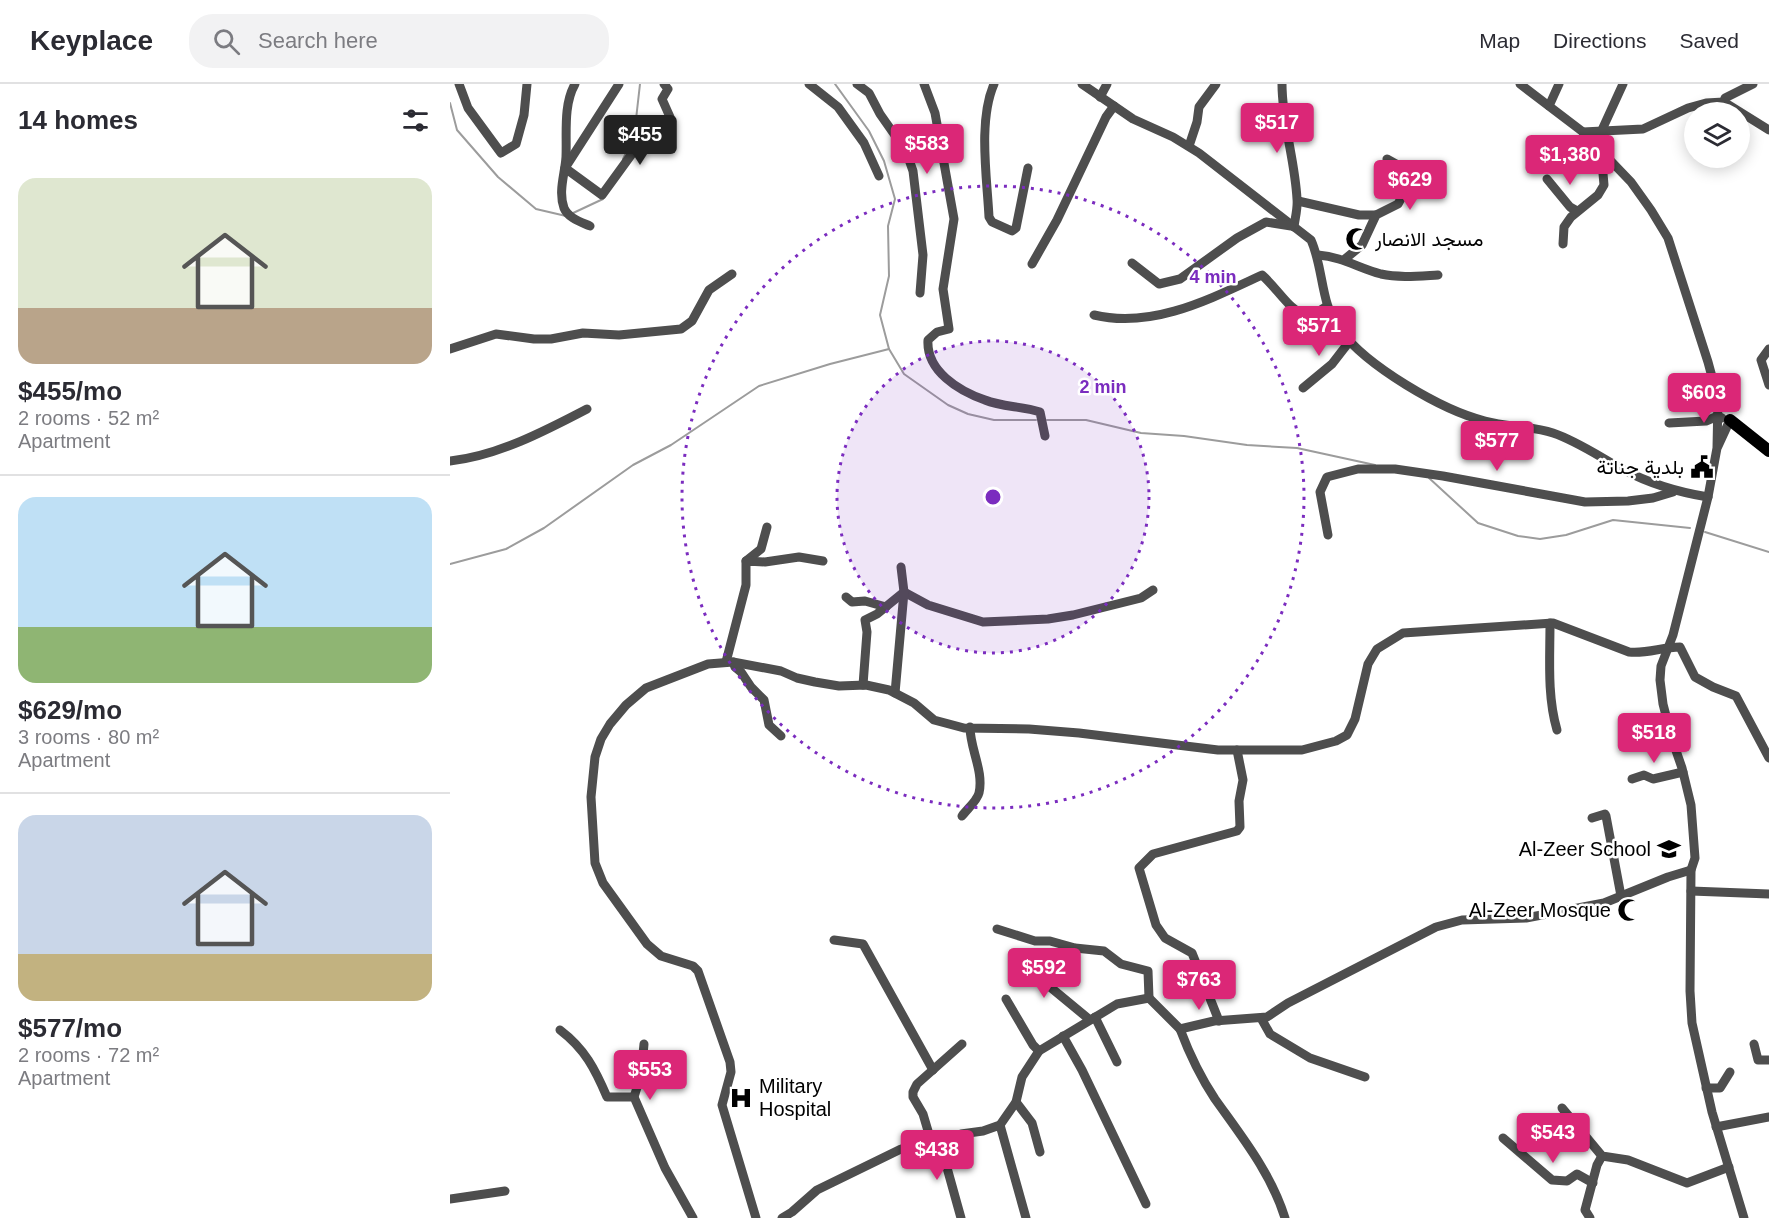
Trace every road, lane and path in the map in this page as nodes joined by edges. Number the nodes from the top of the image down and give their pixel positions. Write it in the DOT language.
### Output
graph roads {
  1 [pos="459,84"];
  2 [pos="527,84"];
  3 [pos="575,84"];
  4 [pos="619,84"];
  5 [pos="664,84"];
  6 [pos="809,84"];
  7 [pos="857,84"];
  8 [pos="924,84"];
  9 [pos="994,84"];
  10 [pos="1082,84"];
  11 [pos="1107,84"];
  12 [pos="1216,84"];
  13 [pos="1282,84"];
  14 [pos="1520,84"];
  15 [pos="1559,84"];
  16 [pos="1623,84"];
  17 [pos="1753,84"];
  18 [pos="1100,96"];
  19 [pos="1724,102"];
  20 [pos="1114,106"];
  21 [pos="1549,106"];
  22 [pos="1684,110"];
  23 [pos="1750,118"];
  24 [pos="1769,130"];
  25 [pos="1583,132"];
  26 [pos="1604,132"];
  27 [pos="1188,146"];
  28 [pos="1605,156"];
  29 [pos="1387,159"];
  30 [pos="564,168"];
  31 [pos="1028,168"];
  32 [pos="879,176"];
  33 [pos="1547,179"];
  34 [pos="1298,201"];
  35 [pos="1577,211"];
  36 [pos="1376,215"];
  37 [pos="590,226"];
  38 [pos="1294,227"];
  39 [pos="1563,244"];
  40 [pos="1318,255"];
  41 [pos="1345,260"];
  42 [pos="1132,263"];
  43 [pos="1032,264"];
  44 [pos="732,274"];
  45 [pos="1438,275"];
  46 [pos="920,294"];
  47 [pos="1327,306"];
  48 [pos="1094,315"];
  49 [pos="1349,342"];
  50 [pos="450,349"];
  51 [pos="1769,349"];
  52 [pos="1769,385"];
  53 [pos="1303,388"];
  54 [pos="587,409"];
  55 [pos="1724,418"];
  56 [pos="1669,423"];
  57 [pos="1720,432"];
  58 [pos="1045,436"];
  59 [pos="1749,436"];
  60 [pos="1769,451"];
  61 [pos="450,461"];
  62 [pos="1674,491"];
  63 [pos="1708,497"];
  64 [pos="767,527"];
  65 [pos="1328,535"];
  66 [pos="746,561"];
  67 [pos="823,561"];
  68 [pos="901,567"];
  69 [pos="1153,590"];
  70 [pos="904,592"];
  71 [pos="846,597"];
  72 [pos="886,607"];
  73 [pos="1550,623"];
  74 [pos="1669,647"];
  75 [pos="730,662"];
  76 [pos="864,684"];
  77 [pos="895,693"];
  78 [pos="970,728"];
  79 [pos="1557,730"];
  80 [pos="781,736"];
  81 [pos="1238,750"];
  82 [pos="1769,758"];
  83 [pos="1683,772"];
  84 [pos="1632,779"];
  85 [pos="962,816"];
  86 [pos="1592,818"];
  87 [pos="1691,870"];
  88 [pos="1691,891"];
  89 [pos="1769,894"];
  90 [pos="1622,896"];
  91 [pos="997,929"];
  92 [pos="834,940"];
  93 [pos="1015,958"];
  94 [pos="1149,998"];
  95 [pos="1006,999"];
  96 [pos="1092,1018"];
  97 [pos="1261,1018"];
  98 [pos="1219,1021"];
  99 [pos="1180,1029"];
  100 [pos="560,1030"];
  101 [pos="1063,1036"];
  102 [pos="644,1044"];
  103 [pos="962,1044"];
  104 [pos="1754,1044"];
  105 [pos="1039,1051"];
  106 [pos="1769,1060"];
  107 [pos="1117,1062"];
  108 [pos="933,1070"];
  109 [pos="1730,1072"];
  110 [pos="1365,1077"];
  111 [pos="1706,1088"];
  112 [pos="634,1097"];
  113 [pos="1017,1102"];
  114 [pos="1562,1108"];
  115 [pos="1769,1117"];
  116 [pos="1000,1125"];
  117 [pos="1716,1127"];
  118 [pos="1503,1138"];
  119 [pos="935,1140"];
  120 [pos="1040,1152"];
  121 [pos="1602,1156"];
  122 [pos="1729,1167"];
  123 [pos="1593,1183"];
  124 [pos="506,1191"];
  125 [pos="450,1199"];
  126 [pos="1146,1204"];
  127 [pos="693,1218"];
  128 [pos="756,1218"];
  129 [pos="782,1218"];
  130 [pos="962,1218"];
  131 [pos="1026,1218"];
  132 [pos="1285,1218"];
  133 [pos="1590,1218"];
  134 [pos="1744,1218"];
  1 -- 2 [label="street"];
  3 -- 30 [label="street"];
  4 -- 30 [label="street"];
  5 -- 30 [label="street"];
  6 -- 32 [label="street"];
  7 -- 46 [label="street"];
  8 -- 58 [label="street"];
  9 -- 31 [label="street"];
  10 -- 18 [label="street"];
  11 -- 18 [label="street"];
  12 -- 27 [label="street"];
  13 -- 34 [label="street"];
  14 -- 21 [label="street"];
  15 -- 21 [label="street"];
  16 -- 26 [label="street"];
  17 -- 19 [label="street"];
  18 -- 20 [label="street"];
  20 -- 27 [label="street"];
  20 -- 43 [label="street"];
  21 -- 25 [label="street"];
  22 -- 26 [label="street"];
  23 -- 24 [label="street"];
  25 -- 26 [label="street"];
  25 -- 28 [label="street"];
  26 -- 28 [label="street"];
  27 -- 38 [label="street"];
  28 -- 35 [label="street"];
  28 -- 55 [label="street"];
  29 -- 36 [label="street"];
  30 -- 37 [label="street"];
  33 -- 35 [label="street"];
  34 -- 36 [label="street"];
  34 -- 38 [label="street"];
  35 -- 39 [label="street"];
  36 -- 41 [label="street"];
  38 -- 40 [label="street"];
  38 -- 42 [label="street"];
  40 -- 41 [label="street"];
  40 -- 47 [label="street"];
  41 -- 45 [label="street"];
  44 -- 50 [label="street"];
  47 -- 48 [label="street"];
  47 -- 49 [label="street"];
  49 -- 53 [label="street"];
  49 -- 62 [label="street"];
  51 -- 52 [label="street"];
  54 -- 61 [label="street"];
  55 -- 56 [label="street"];
  55 -- 57 [label="street"];
  55 -- 59 [label="main road"];
  57 -- 59 [label="street"];
  57 -- 63 [label="street"];
  59 -- 60 [label="main road"];
  62 -- 63 [label="street"];
  62 -- 65 [label="street"];
  63 -- 74 [label="street"];
  64 -- 66 [label="street"];
  66 -- 67 [label="street"];
  66 -- 75 [label="street"];
  68 -- 70 [label="street"];
  69 -- 70 [label="street"];
  70 -- 72 [label="street"];
  70 -- 77 [label="street"];
  71 -- 72 [label="street"];
  72 -- 76 [label="street"];
  73 -- 74 [label="street"];
  73 -- 79 [label="street"];
  73 -- 81 [label="street"];
  74 -- 82 [label="street"];
  74 -- 83 [label="street"];
  75 -- 76 [label="street"];
  75 -- 80 [label="street"];
  75 -- 128 [label="street"];
  76 -- 77 [label="street"];
  77 -- 78 [label="street"];
  78 -- 81 [label="street"];
  78 -- 85 [label="street"];
  81 -- 98 [label="street"];
  83 -- 84 [label="street"];
  83 -- 87 [label="street"];
  86 -- 90 [label="street"];
  87 -- 88 [label="street"];
  87 -- 90 [label="street"];
  88 -- 89 [label="street"];
  88 -- 111 [label="street"];
  90 -- 97 [label="street"];
  91 -- 94 [label="street"];
  92 -- 108 [label="street"];
  93 -- 96 [label="street"];
  94 -- 96 [label="street"];
  94 -- 99 [label="street"];
  95 -- 105 [label="street"];
  96 -- 101 [label="street"];
  96 -- 107 [label="street"];
  97 -- 98 [label="street"];
  97 -- 110 [label="street"];
  98 -- 99 [label="street"];
  99 -- 132 [label="street"];
  100 -- 112 [label="street"];
  101 -- 105 [label="street"];
  101 -- 126 [label="street"];
  102 -- 112 [label="street"];
  103 -- 108 [label="street"];
  104 -- 106 [label="street"];
  105 -- 113 [label="street"];
  108 -- 119 [label="street"];
  109 -- 111 [label="street"];
  111 -- 117 [label="street"];
  112 -- 127 [label="street"];
  113 -- 116 [label="street"];
  113 -- 120 [label="street"];
  114 -- 121 [label="street"];
  115 -- 117 [label="street"];
  116 -- 119 [label="street"];
  116 -- 131 [label="street"];
  117 -- 122 [label="street"];
  118 -- 123 [label="street"];
  119 -- 129 [label="street"];
  119 -- 130 [label="street"];
  121 -- 122 [label="street"];
  121 -- 123 [label="street"];
  122 -- 134 [label="street"];
  123 -- 133 [label="street"];
  124 -- 125 [label="street"];
}
